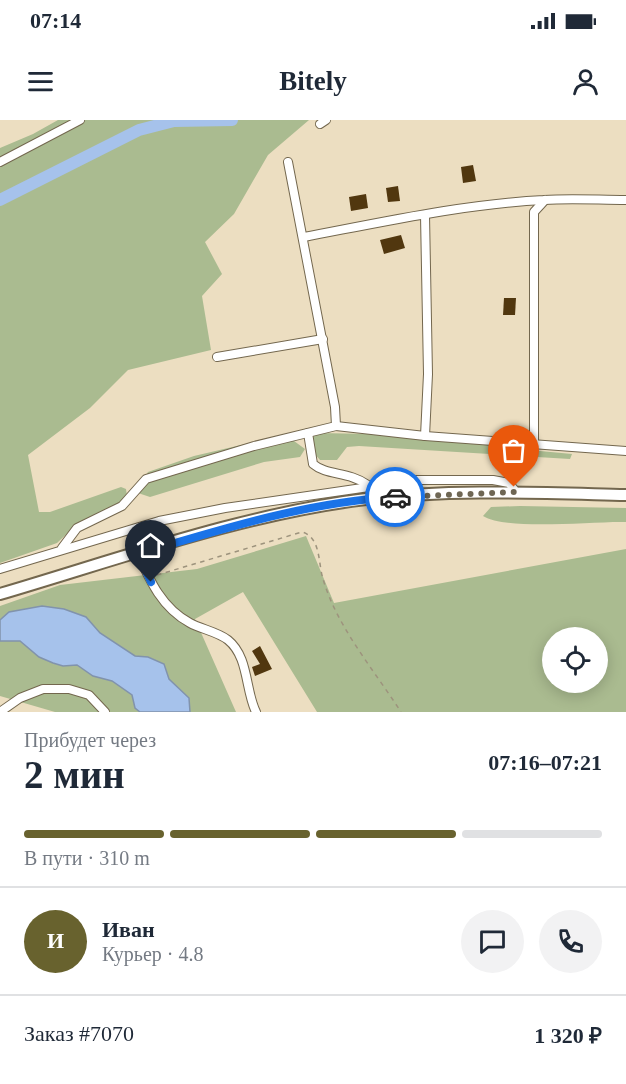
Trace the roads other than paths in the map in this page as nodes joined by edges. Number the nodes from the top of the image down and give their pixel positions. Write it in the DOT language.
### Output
graph roads {
  1 [pos="80,120"];
  2 [pos="0,162"];
  3 [pos="288,162"];
  4 [pos="545,200"];
  5 [pos="626,200"];
  6 [pos="426,215"];
  7 [pos="304,237"];
  8 [pos="323,339"];
  9 [pos="217,357"];
  10 [pos="336,426"];
  11 [pos="308,433"];
  12 [pos="425,436"];
  13 [pos="534,444"];
  14 [pos="626,451"];
  15 [pos="368,485"];
  16 [pos="516,492"];
  17 [pos="626,495"];
  18 [pos="62,548"];
  19 [pos="138,554"];
  20 [pos="0,569"];
  21 [pos="0,594"];
  22 [pos="0,712"];
  23 [pos="105,712"];
  24 [pos="256,712"];
  1 -- 2 [label="street"];
  3 -- 7 [label="street"];
  4 -- 5 [label="street"];
  4 -- 6 [label="street"];
  4 -- 13 [label="street"];
  6 -- 7 [label="street"];
  6 -- 12 [label="street"];
  7 -- 8 [label="street"];
  8 -- 9 [label="street"];
  8 -- 10 [label="street"];
  10 -- 11 [label="street"];
  10 -- 12 [label="street"];
  11 -- 15 [label="street"];
  11 -- 18 [label="street"];
  12 -- 13 [label="street"];
  13 -- 14 [label="street"];
  15 -- 16 [label="street"];
  15 -- 18 [label="street"];
  16 -- 17 [label="highway"];
  16 -- 19 [label="highway"];
  18 -- 20 [label="street"];
  19 -- 21 [label="highway"];
  19 -- 24 [label="street"];
  22 -- 23 [label="street"];
}
